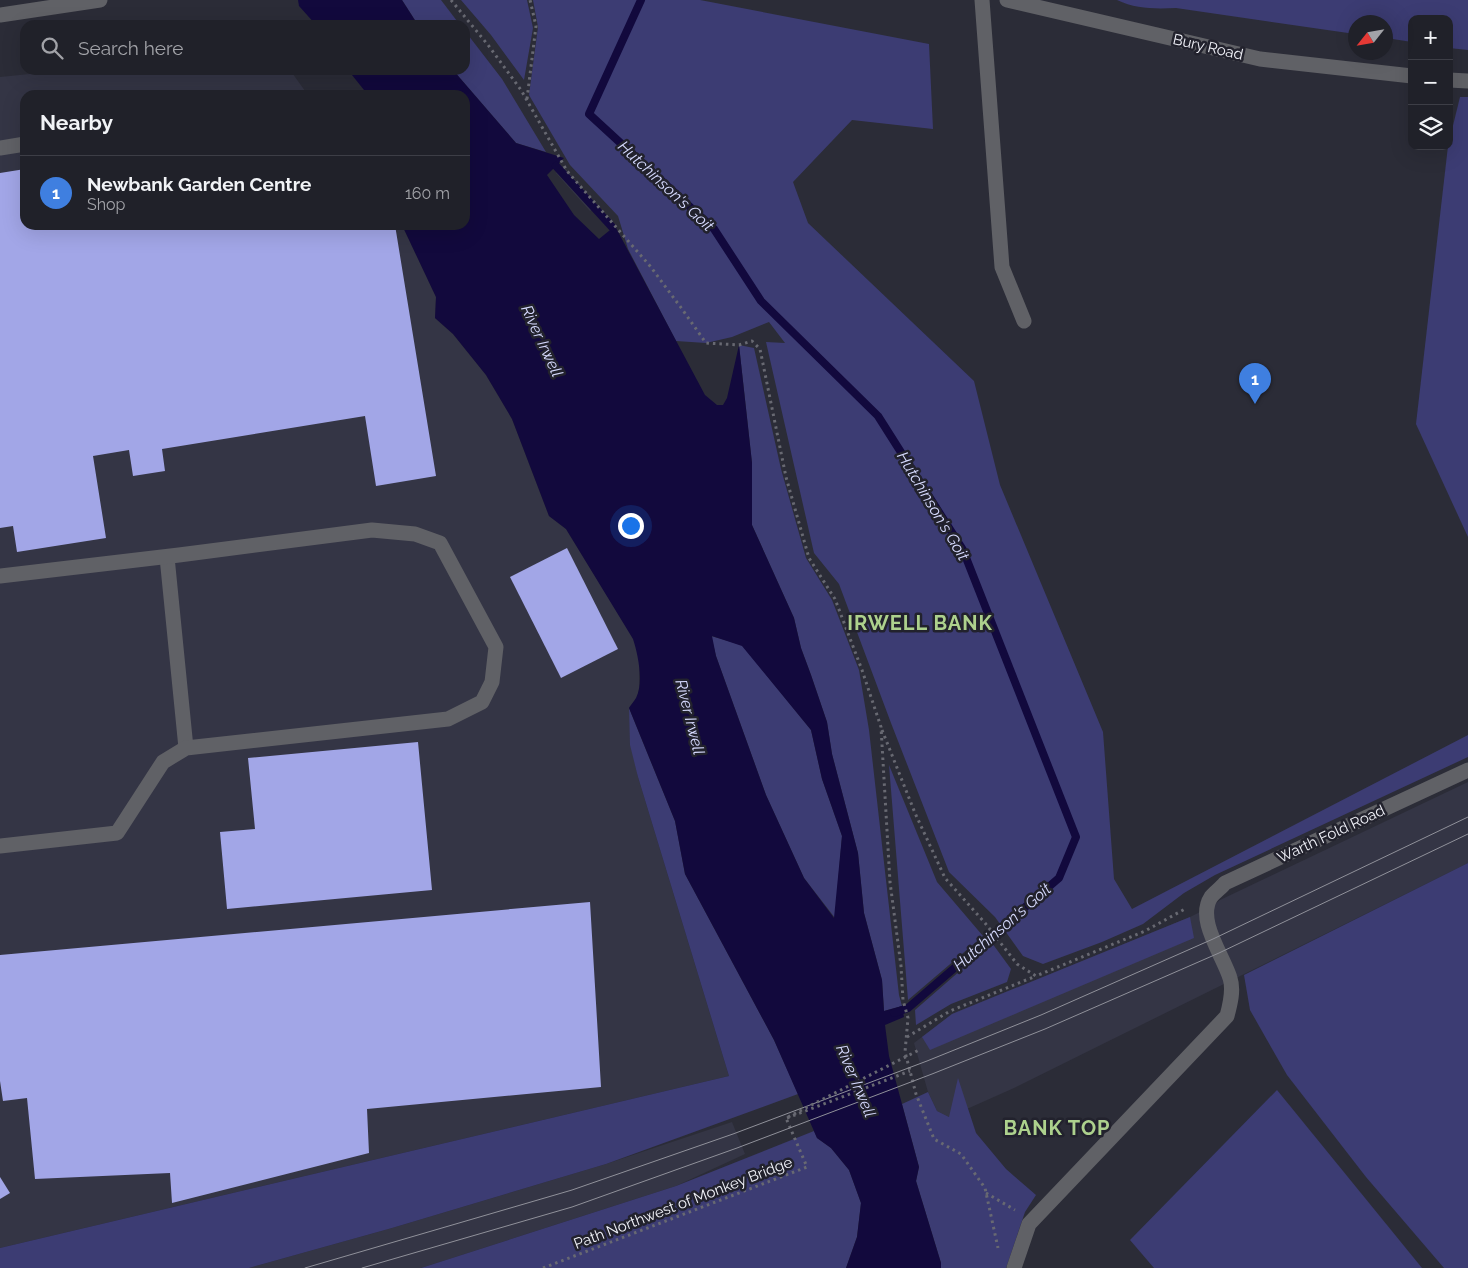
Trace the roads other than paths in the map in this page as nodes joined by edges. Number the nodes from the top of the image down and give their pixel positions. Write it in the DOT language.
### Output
graph roads {
  1 [pos="100,0"];
  2 [pos="982,0"];
  3 [pos="1007,0"];
  4 [pos="0,15"];
  5 [pos="1408,76"];
  6 [pos="1453,80"];
  7 [pos="1468,81"];
  8 [pos="20,145"];
  9 [pos="0,148"];
  10 [pos="1024,321"];
  11 [pos="167,557"];
  12 [pos="0,576"];
  13 [pos="186,748"];
  14 [pos="1468,770"];
  15 [pos="0,846"];
  16 [pos="1014,1268"];
  1 -- 4 [label="street"];
  2 -- 10 [label="street"];
  3 -- 5 [label="street, Bury Road"];
  6 -- 7 [label="street"];
  8 -- 9 [label="street"];
  11 -- 12 [label="street"];
  11 -- 13 [label="street"];
  11 -- 13 [label="street"];
  13 -- 15 [label="street"];
  14 -- 16 [label="street, Warth Fold Road"];
}
